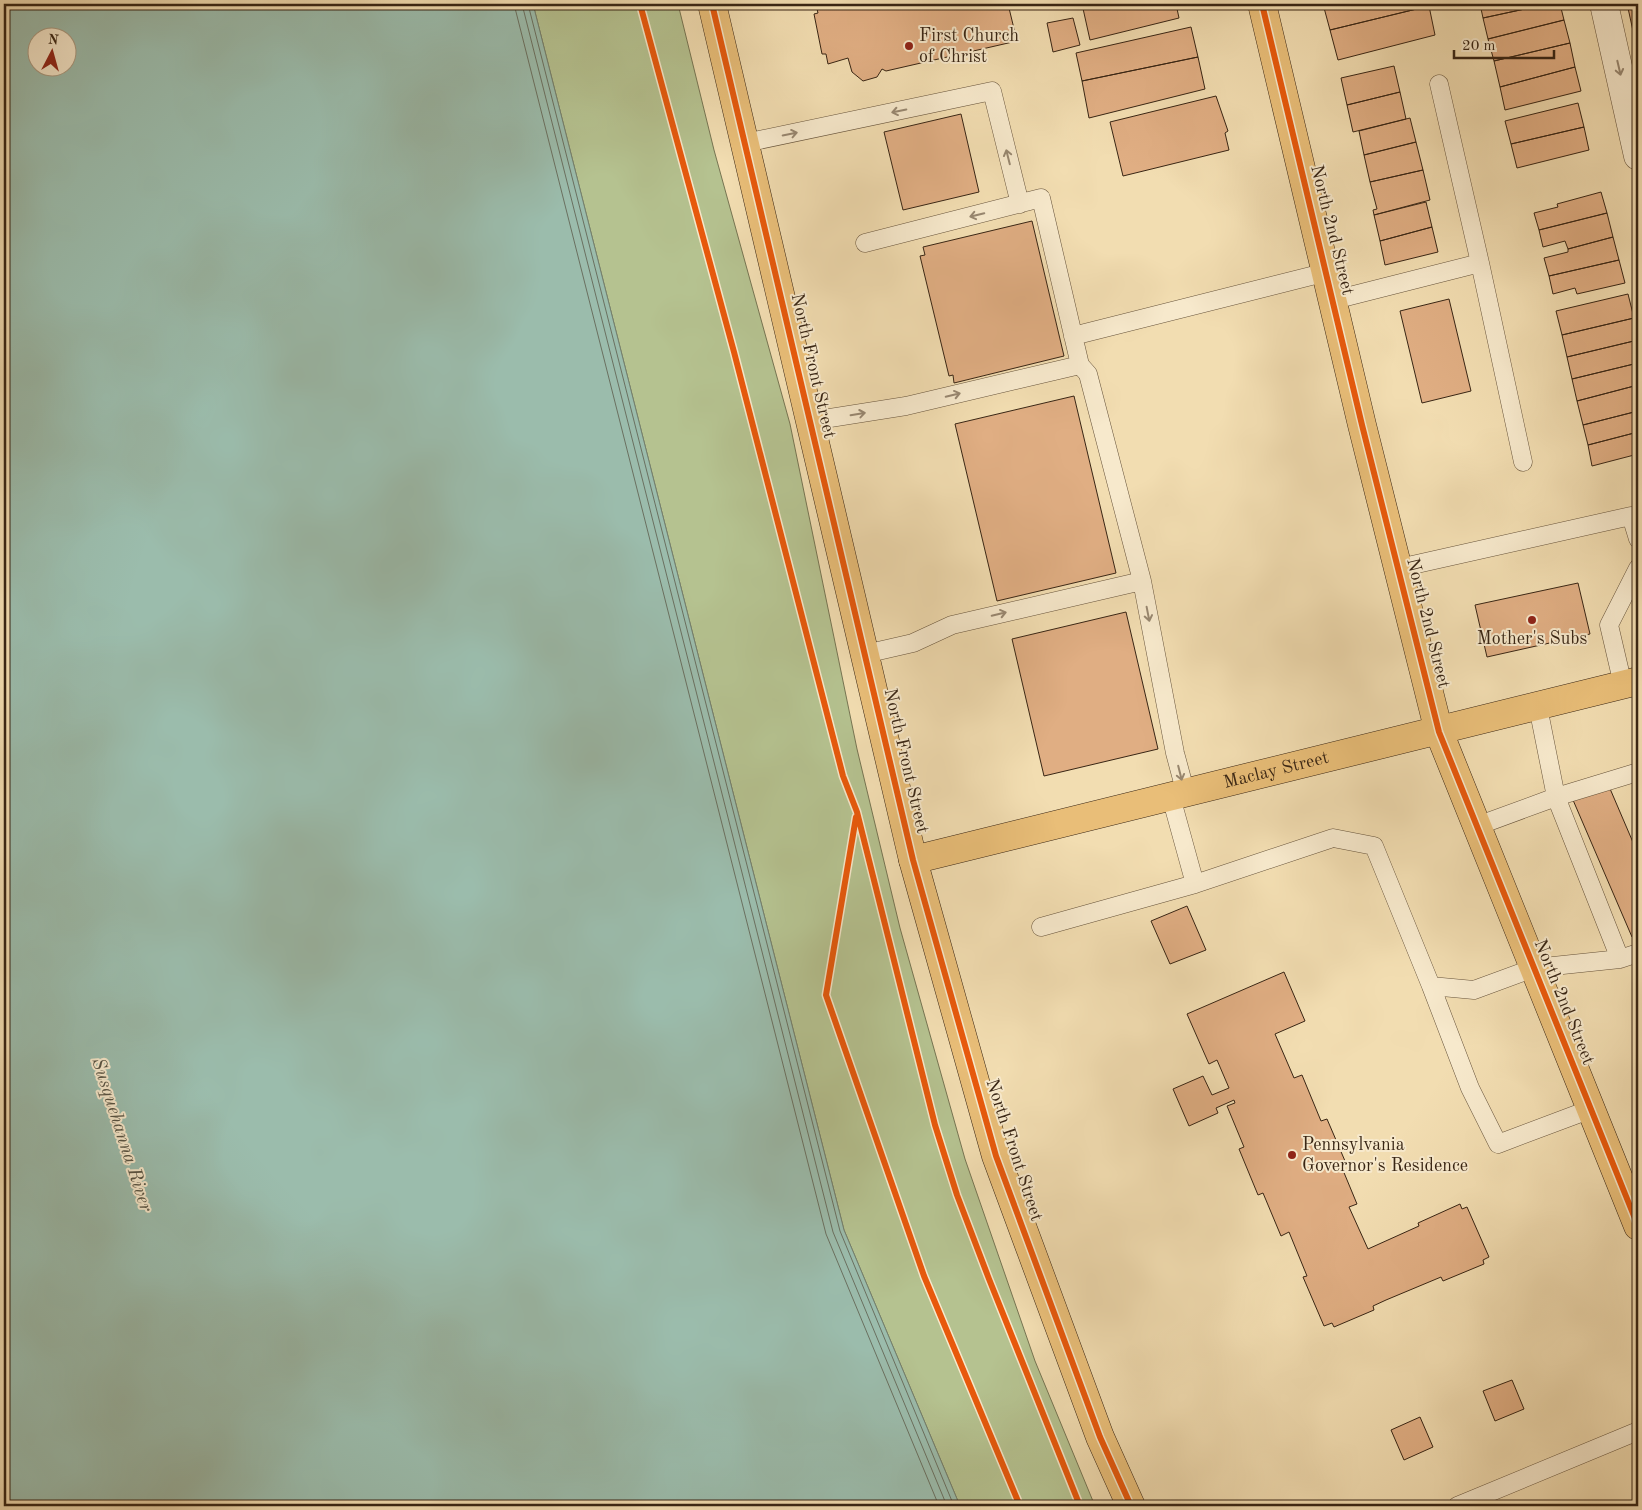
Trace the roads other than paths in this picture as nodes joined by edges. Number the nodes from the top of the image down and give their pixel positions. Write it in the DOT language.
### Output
graph roads {
  1 [pos="712,4"];
  2 [pos="1262,4"];
  3 [pos="1604,4"];
  4 [pos="1438,84"];
  5 [pos="745,143"];
  6 [pos="1638,156"];
  7 [pos="1020,204"];
  8 [pos="865,243"];
  9 [pos="1480,263"];
  10 [pos="1327,272"];
  11 [pos="1334,300"];
  12 [pos="1073,336"];
  13 [pos="1080,365"];
  14 [pos="811,422"];
  15 [pos="1523,462"];
  16 [pos="1638,539"];
  17 [pos="1399,568"];
  18 [pos="1638,568"];
  19 [pos="1142,581"];
  20 [pos="865,654"];
  21 [pos="1630,683"];
  22 [pos="1538,707"];
  23 [pos="1439,732"];
  24 [pos="1638,772"];
  25 [pos="1178,795"];
  26 [pos="1556,796"];
  27 [pos="1477,826"];
  28 [pos="914,860"];
  29 [pos="1195,884"];
  30 [pos="1041,928"];
  31 [pos="1638,953"];
  32 [pos="1620,959"];
  33 [pos="1534,968"];
  34 [pos="1430,986"];
  35 [pos="1591,1109"];
  36 [pos="1638,1226"];
  37 [pos="1638,1431"];
  38 [pos="1131,1506"];
  39 [pos="1457,1506"];
  1 -- 5 [label="main road, North Front Street"];
  2 -- 10 [label="main road, North 2nd Street"];
  3 -- 6 [label="street, one-way"];
  4 -- 9 [label="lane"];
  5 -- 7 [label="lane"];
  5 -- 14 [label="main road, North Front Street"];
  7 -- 8 [label="lane, one-way"];
  7 -- 12 [label="lane"];
  9 -- 11 [label="lane"];
  9 -- 15 [label="lane"];
  10 -- 11 [label="main road, North 2nd Street"];
  10 -- 12 [label="lane"];
  11 -- 17 [label="main road, North 2nd Street"];
  12 -- 13 [label="lane"];
  14 -- 13 [label="lane, one-way"];
  13 -- 19 [label="lane"];
  14 -- 20 [label="main road, North Front Street"];
  16 -- 17 [label="lane"];
  17 -- 23 [label="main road, North 2nd Street"];
  18 -- 21 [label="lane"];
  20 -- 19 [label="lane, one-way"];
  19 -- 25 [label="lane, one-way"];
  20 -- 28 [label="main road, North Front Street"];
  21 -- 22 [label="main road, Maclay Street"];
  22 -- 23 [label="main road, Maclay Street"];
  22 -- 26 [label="lane"];
  23 -- 25 [label="main road, Maclay Street"];
  23 -- 27 [label="main road, North 2nd Street"];
  24 -- 26 [label="lane"];
  25 -- 28 [label="main road, Maclay Street"];
  25 -- 29 [label="lane"];
  26 -- 27 [label="lane"];
  26 -- 32 [label="lane"];
  27 -- 33 [label="main road, North 2nd Street"];
  28 -- 38 [label="main road, North Front Street"];
  29 -- 30 [label="lane"];
  29 -- 34 [label="lane"];
  31 -- 32 [label="lane"];
  32 -- 33 [label="lane"];
  33 -- 34 [label="lane"];
  33 -- 35 [label="main road, North 2nd Street"];
  34 -- 35 [label="lane"];
  35 -- 36 [label="main road, North 2nd Street"];
  37 -- 39 [label="lane"];
}
